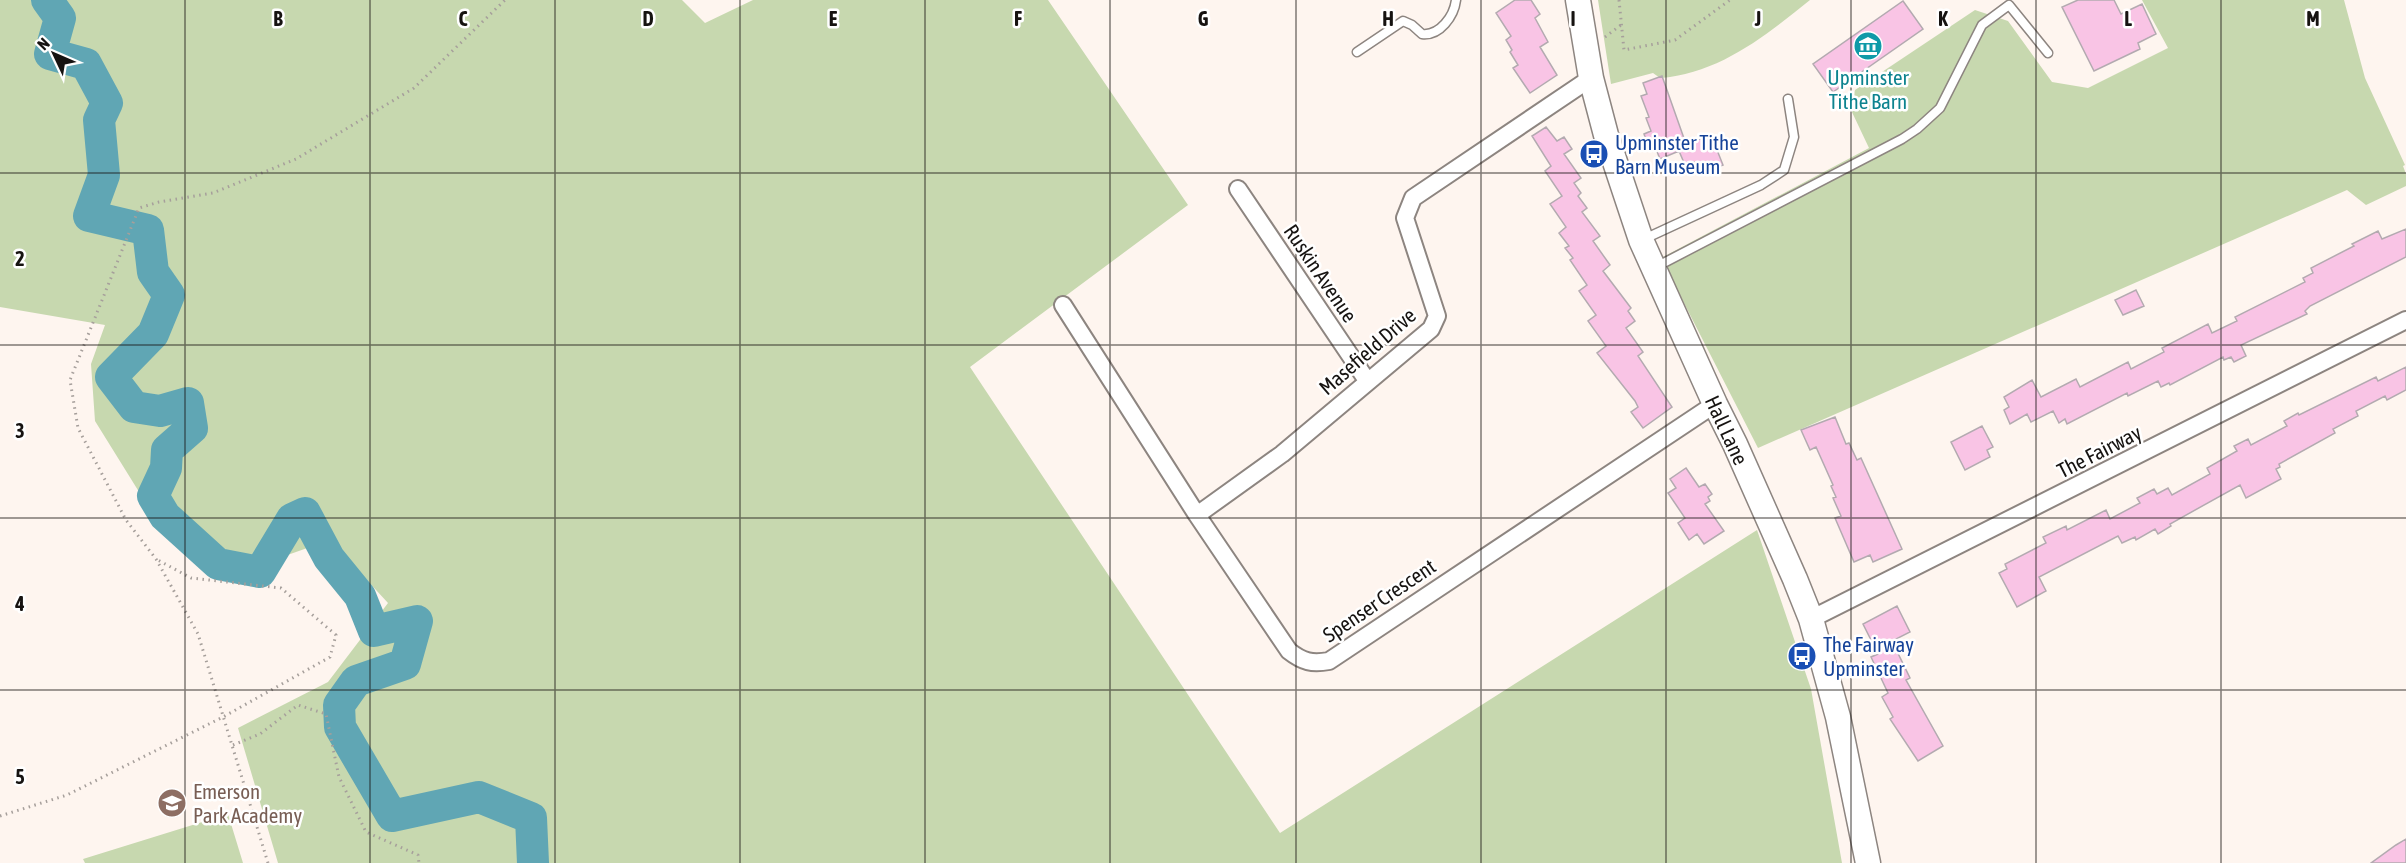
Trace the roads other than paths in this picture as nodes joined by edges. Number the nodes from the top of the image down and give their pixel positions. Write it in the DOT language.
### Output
graph roads {
  1 [pos="1456,0"];
  2 [pos="1578,0"];
  3 [pos="2010,2"];
  4 [pos="1356,52"];
  5 [pos="2048,53"];
  6 [pos="1591,78"];
  7 [pos="1788,99"];
  8 [pos="1238,189"];
  9 [pos="1641,240"];
  10 [pos="1654,268"];
  11 [pos="1063,305"];
  12 [pos="2406,320"];
  13 [pos="1368,382"];
  14 [pos="1714,404"];
  15 [pos="1197,515"];
  16 [pos="1811,619"];
  17 [pos="1868,863"];
  1 -- 4 [label="lane"];
  2 -- 6 [label="street, Hall Lane"];
  3 -- 5 [label="lane"];
  3 -- 10 [label="lane"];
  6 -- 9 [label="street, Hall Lane"];
  6 -- 13 [label="street, Masefield Drive"];
  7 -- 9 [label="lane"];
  8 -- 13 [label="street, Ruskin Avenue"];
  9 -- 10 [label="street, Hall Lane"];
  10 -- 14 [label="street, Hall Lane"];
  11 -- 15 [label="street, Spenser Crescent"];
  12 -- 16 [label="street, The Fairway"];
  13 -- 15 [label="street, Masefield Drive"];
  14 -- 15 [label="street, Spenser Crescent"];
  14 -- 16 [label="street, Hall Lane"];
  16 -- 17 [label="street, Hall Lane"];
}
